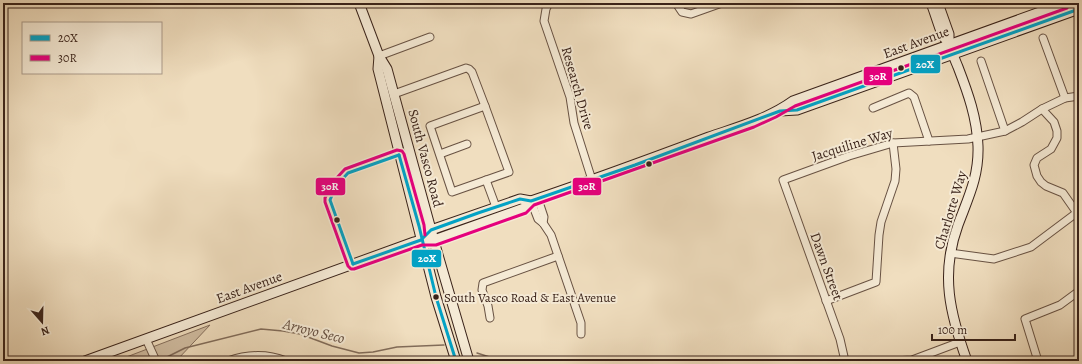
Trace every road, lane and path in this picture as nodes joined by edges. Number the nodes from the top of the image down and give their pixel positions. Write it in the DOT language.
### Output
graph roads {
  1 [pos="359,3"];
  2 [pos="549,3"];
  3 [pos="676,3"];
  4 [pos="722,3"];
  5 [pos="931,3"];
  6 [pos="938,3"];
  7 [pos="1065,3"];
  8 [pos="1079,9"];
  9 [pos="430,37"];
  10 [pos="1043,38"];
  11 [pos="949,45"];
  12 [pos="953,54"];
  13 [pos="379,56"];
  14 [pos="980,61"];
  15 [pos="394,94"];
  16 [pos="1079,96"];
  17 [pos="1065,98"];
  18 [pos="485,106"];
  19 [pos="872,108"];
  20 [pos="1042,109"];
  21 [pos="780,111"];
  22 [pos="1005,131"];
  23 [pos="977,136"];
  24 [pos="929,141"];
  25 [pos="893,143"];
  26 [pos="467,144"];
  27 [pos="440,154"];
  28 [pos="486,180"];
  29 [pos="592,180"];
  30 [pos="783,180"];
  31 [pos="534,200"];
  32 [pos="496,207"];
  33 [pos="1078,212"];
  34 [pos="431,230"];
  35 [pos="421,240"];
  36 [pos="434,240"];
  37 [pos="950,253"];
  38 [pos="558,256"];
  39 [pos="1079,291"];
  40 [pos="826,301"];
  41 [pos="490,318"];
  42 [pos="581,334"];
  43 [pos="146,339"];
  44 [pos="960,342"];
  45 [pos="85,361"];
  46 [pos="156,361"];
  47 [pos="228,361"];
  48 [pos="286,361"];
  49 [pos="456,361"];
  50 [pos="469,361"];
  51 [pos="845,361"];
  52 [pos="893,361"];
  53 [pos="967,361"];
  54 [pos="1038,361"];
  1 -- 13 [label="main road, South Vasco Road"];
  2 -- 29 [label="street, Research Drive"];
  3 -- 4 [label="street"];
  5 -- 11 [label="main road, Charlotte Way"];
  6 -- 11 [label="main road, Charlotte Way"];
  7 -- 11 [label="main road, East Avenue"];
  8 -- 12 [label="main road, East Avenue"];
  9 -- 13 [label="street"];
  10 -- 17 [label="street"];
  11 -- 12 [label="main road, Charlotte Way"];
  11 -- 21 [label="main road, East Avenue"];
  12 -- 21 [label="main road, East Avenue"];
  12 -- 23 [label="main road, Charlotte Way"];
  13 -- 15 [label="main road, South Vasco Road"];
  13 -- 35 [label="main road, South Vasco Road"];
  14 -- 22 [label="street"];
  15 -- 18 [label="street"];
  15 -- 34 [label="main road, South Vasco Road"];
  16 -- 17 [label="street, Jacquiline Way"];
  17 -- 20 [label="street, Jacquiline Way"];
  18 -- 27 [label="street"];
  18 -- 28 [label="street"];
  19 -- 24 [label="street"];
  20 -- 22 [label="street, Jacquiline Way"];
  20 -- 33 [label="street"];
  21 -- 29 [label="main road, East Avenue"];
  22 -- 23 [label="street, Jacquiline Way"];
  23 -- 24 [label="street, Jacquiline Way"];
  23 -- 37 [label="main road, Charlotte Way"];
  24 -- 25 [label="street, Jacquiline Way"];
  25 -- 30 [label="street, Jacquiline Way"];
  25 -- 40 [label="street"];
  26 -- 27 [label="street"];
  27 -- 28 [label="street"];
  28 -- 32 [label="street"];
  29 -- 31 [label="main road, East Avenue"];
  30 -- 40 [label="street, Dawn Street"];
  31 -- 32 [label="main road, East Avenue"];
  31 -- 36 [label="main road, East Avenue"];
  31 -- 38 [label="street"];
  32 -- 34 [label="main road, East Avenue"];
  33 -- 37 [label="street"];
  34 -- 35 [label="main road, East Avenue"];
  34 -- 36 [label="main road, South Vasco Road"];
  35 -- 36 [label="main road, East Avenue"];
  35 -- 43 [label="main road, East Avenue"];
  35 -- 49 [label="main road, South Vasco Road"];
  36 -- 50 [label="main road, South Vasco Road"];
  37 -- 44 [label="main road, Charlotte Way"];
  38 -- 41 [label="street"];
  38 -- 42 [label="street"];
  39 -- 54 [label="street"];
  40 -- 51 [label="street, Dawn Street"];
  43 -- 45 [label="main road, East Avenue"];
  43 -- 46 [label="street"];
  44 -- 52 [label="street"];
  44 -- 53 [label="main road, Charlotte Way"];
  47 -- 48 [label="street"];
}
